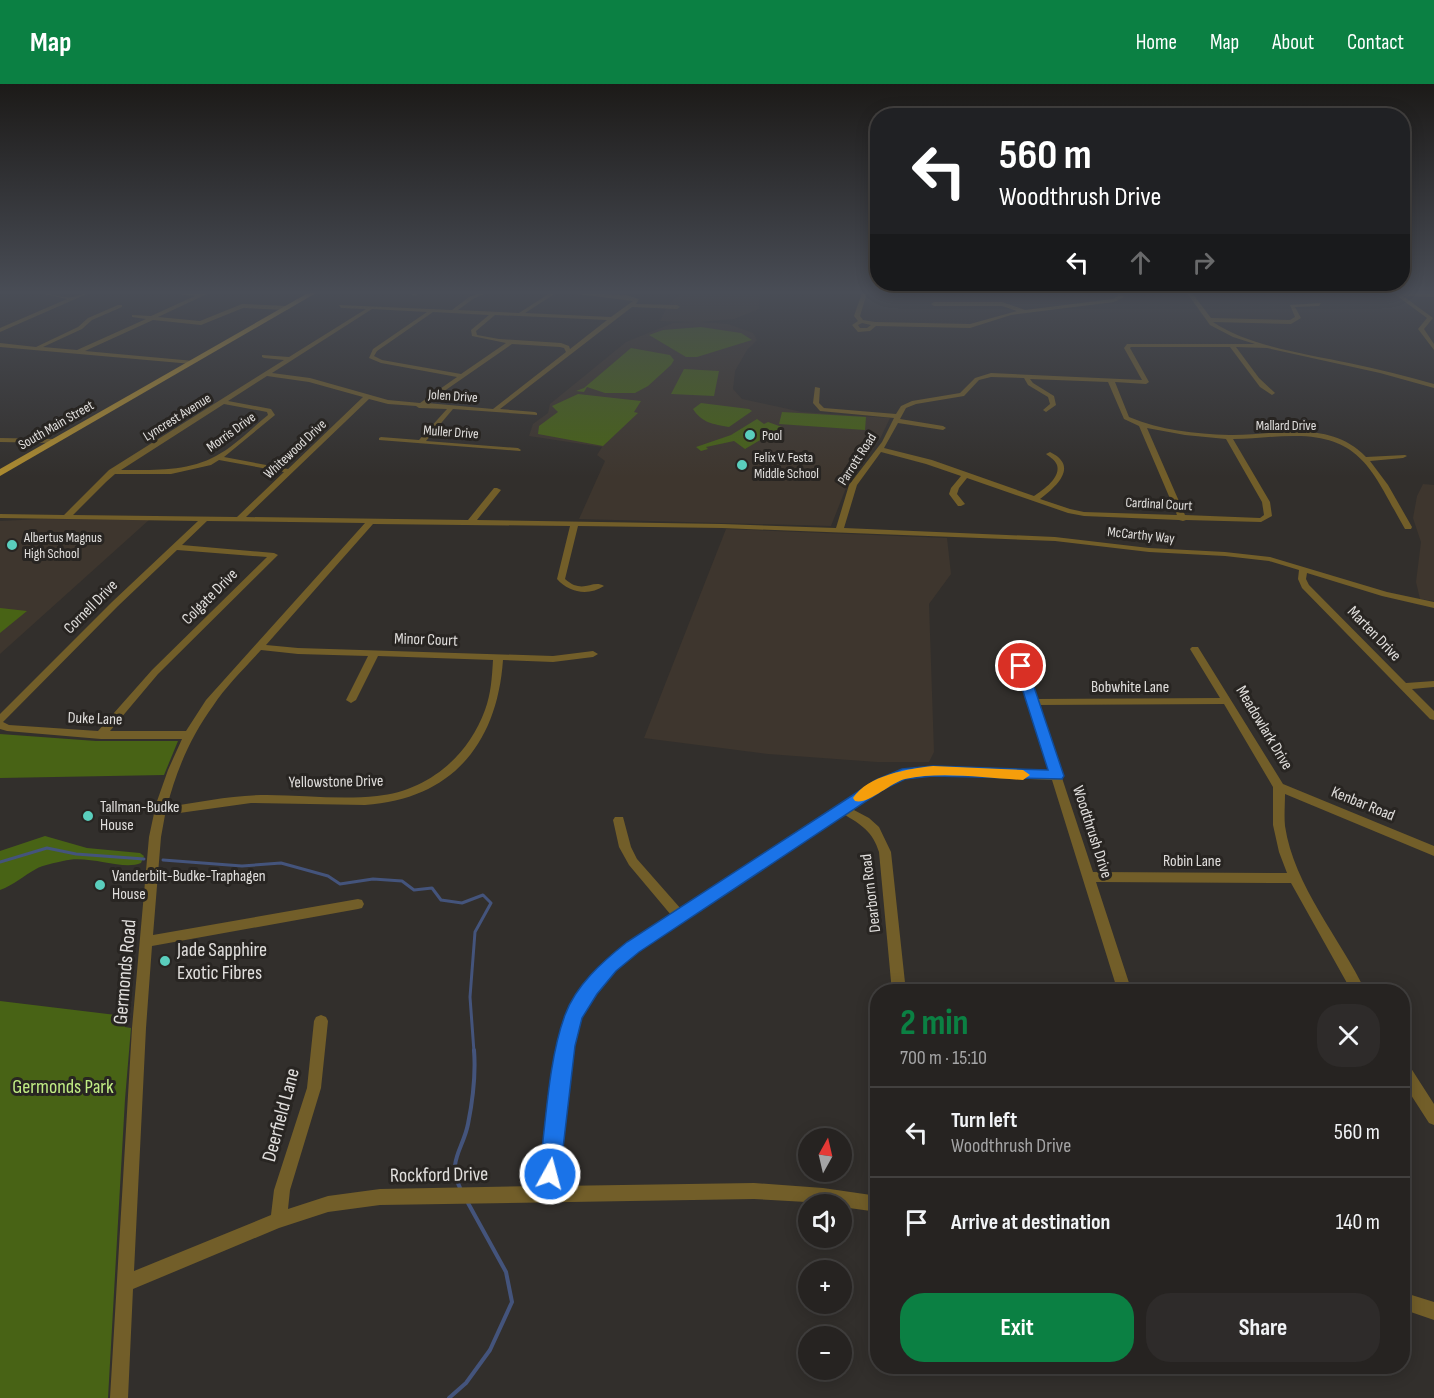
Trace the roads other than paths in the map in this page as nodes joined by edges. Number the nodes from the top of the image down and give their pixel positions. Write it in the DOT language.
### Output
graph roads {
  1 [pos="104,354"];
  2 [pos="206,354"];
  3 [pos="297,354"];
  4 [pos="373,354"];
  5 [pos="493,354"];
  6 [pos="568,354"];
  7 [pos="1131,354"];
  8 [pos="1239,354"];
  9 [pos="1307,354"];
  10 [pos="264,356"];
  11 [pos="290,359"];
  12 [pos="192,362"];
  13 [pos="266,374"];
  14 [pos="462,376"];
  15 [pos="1026,376"];
  16 [pos="1111,381"];
  17 [pos="1434,386"];
  18 [pos="817,388"];
  19 [pos="1272,393"];
  20 [pos="367,397"];
  21 [pos="223,402"];
  22 [pos="419,406"];
  23 [pos="451,408"];
  24 [pos="1046,410"];
  25 [pos="494,411"];
  26 [pos="535,414"];
  27 [pos="896,418"];
  28 [pos="1142,425"];
  29 [pos="943,428"];
  30 [pos="1228,438"];
  31 [pos="381,439"];
  32 [pos="0,440"];
  33 [pos="54,441"];
  34 [pos="421,442"];
  35 [pos="880,448"];
  36 [pos="518,450"];
  37 [pos="1050,454"];
  38 [pos="1403,456"];
  39 [pos="218,458"];
  40 [pos="1363,459"];
  41 [pos="288,471"];
  42 [pos="112,472"];
  43 [pos="0,473"];
  44 [pos="966,476"];
  45 [pos="497,490"];
  46 [pos="1034,500"];
  47 [pos="962,504"];
  48 [pos="0,516"];
  49 [pos="67,516"];
  50 [pos="206,518"];
  51 [pos="239,519"];
  52 [pos="1183,519"];
  53 [pos="338,520"];
  54 [pos="371,521"];
  55 [pos="471,522"];
  56 [pos="575,524"];
  57 [pos="1408,527"];
  58 [pos="839,531"];
  59 [pos="351,543"];
  60 [pos="175,548"];
  61 [pos="1303,568"];
  62 [pos="600,586"];
  63 [pos="1434,605"];
  64 [pos="258,648"];
  65 [pos="1015,648"];
  66 [pos="1195,650"];
  67 [pos="374,654"];
  68 [pos="593,654"];
  69 [pos="498,657"];
  70 [pos="1434,684"];
  71 [pos="1403,686"];
  72 [pos="351,700"];
  73 [pos="1226,701"];
  74 [pos="1034,702"];
  75 [pos="1434,717"];
  76 [pos="0,720"];
  77 [pos="0,725"];
  78 [pos="101,735"];
  79 [pos="189,735"];
  80 [pos="1057,776"];
  81 [pos="1279,787"];
  82 [pos="843,809"];
  83 [pos="160,812"];
  84 [pos="619,820"];
  85 [pos="1434,850"];
  86 [pos="1089,877"];
  87 [pos="1295,878"];
  88 [pos="358,904"];
  89 [pos="679,916"];
  90 [pos="147,941"];
  91 [pos="897,984"];
  92 [pos="1122,984"];
  93 [pos="1355,984"];
  94 [pos="321,1020"];
  95 [pos="1410,1080"];
  96 [pos="1434,1118"];
  97 [pos="547,1195"];
  98 [pos="870,1203"];
  99 [pos="279,1220"];
  100 [pos="124,1284"];
  101 [pos="1410,1303"];
  102 [pos="1434,1311"];
  103 [pos="119,1398"];
  1 -- 12 [label="street"];
  2 -- 12 [label="main road, South Main Street"];
  3 -- 11 [label="street, Lyncrest Avenue"];
  4 -- 14 [label="street"];
  5 -- 14 [label="street"];
  6 -- 25 [label="street"];
  7 -- 16 [label="street"];
  8 -- 19 [label="street"];
  9 -- 17 [label="street"];
  10 -- 11 [label="street"];
  11 -- 13 [label="street, Lyncrest Avenue"];
  12 -- 33 [label="main road, South Main Street"];
  13 -- 20 [label="street, Jolen Drive"];
  13 -- 21 [label="street, Lyncrest Avenue"];
  14 -- 22 [label="street"];
  15 -- 16 [label="street"];
  15 -- 24 [label="street"];
  15 -- 27 [label="street"];
  16 -- 28 [label="street"];
  18 -- 27 [label="street"];
  20 -- 22 [label="street, Jolen Drive"];
  20 -- 41 [label="street, Whitewood Drive"];
  21 -- 39 [label="street, Morris Drive"];
  21 -- 42 [label="street, Lyncrest Avenue"];
  22 -- 23 [label="street, Jolen Drive"];
  23 -- 25 [label="street, Jolen Drive"];
  23 -- 34 [label="street"];
  25 -- 26 [label="street, Jolen Drive"];
  27 -- 29 [label="street"];
  27 -- 35 [label="street, Parrott Road"];
  28 -- 30 [label="street"];
  28 -- 52 [label="street"];
  30 -- 40 [label="street, Mallard Drive"];
  30 -- 52 [label="street, Cardinal Court"];
  31 -- 34 [label="street, Muller Drive"];
  32 -- 33 [label="street"];
  33 -- 43 [label="main road, South Main Street"];
  34 -- 36 [label="street, Muller Drive"];
  35 -- 44 [label="street, Cardinal Court"];
  35 -- 58 [label="street, Parrott Road"];
  37 -- 46 [label="street"];
  38 -- 40 [label="street"];
  39 -- 41 [label="street"];
  39 -- 42 [label="street, Morris Drive"];
  40 -- 57 [label="street, Mallard Drive"];
  41 -- 51 [label="street, Whitewood Drive"];
  42 -- 49 [label="street, Lyncrest Avenue"];
  44 -- 46 [label="street, Cardinal Court"];
  44 -- 47 [label="street"];
  45 -- 55 [label="street"];
  46 -- 52 [label="street, Cardinal Court"];
  48 -- 49 [label="street"];
  49 -- 50 [label="street"];
  50 -- 51 [label="street"];
  50 -- 60 [label="street, Cornell Drive"];
  51 -- 53 [label="street"];
  53 -- 54 [label="street"];
  53 -- 59 [label="street"];
  54 -- 55 [label="street"];
  54 -- 59 [label="street, Germonds Road"];
  55 -- 56 [label="street"];
  56 -- 58 [label="street"];
  56 -- 62 [label="street"];
  58 -- 61 [label="street, McCarthy Way"];
  59 -- 64 [label="street, Germonds Road"];
  60 -- 76 [label="street, Cornell Drive"];
  60 -- 78 [label="street, Colgate Drive"];
  61 -- 63 [label="street, McCarthy Way"];
  61 -- 71 [label="street, Marten Drive"];
  64 -- 67 [label="street, Minor Court"];
  64 -- 79 [label="street, Germonds Road"];
  65 -- 74 [label="street, Woodthrush Drive"];
  66 -- 73 [label="street, Meadowlark Drive"];
  67 -- 69 [label="street, Minor Court"];
  67 -- 72 [label="street"];
  68 -- 69 [label="street, Minor Court"];
  69 -- 83 [label="street, Yellowstone Drive"];
  70 -- 71 [label="street"];
  71 -- 75 [label="street, Marten Drive"];
  73 -- 74 [label="street, Bobwhite Lane"];
  73 -- 81 [label="street, Meadowlark Drive"];
  74 -- 80 [label="street, Woodthrush Drive"];
  77 -- 78 [label="street, Duke Lane"];
  78 -- 79 [label="street, Duke Lane"];
  79 -- 83 [label="street, Germonds Road"];
  80 -- 82 [label="street"];
  80 -- 86 [label="street, Woodthrush Drive"];
  81 -- 85 [label="street, Kenbar Road"];
  81 -- 87 [label="street, Meadowlark Drive"];
  82 -- 89 [label="street"];
  82 -- 91 [label="street, Dearborn Road"];
  83 -- 90 [label="street, Germonds Road"];
  84 -- 89 [label="street"];
  86 -- 87 [label="street, Robin Lane"];
  86 -- 92 [label="street, Woodthrush Drive"];
  87 -- 93 [label="street, Meadowlark Drive"];
  88 -- 90 [label="street"];
  89 -- 97 [label="street"];
  90 -- 100 [label="street, Germonds Road"];
  94 -- 99 [label="street, Deerfield Lane"];
  95 -- 96 [label="street"];
  97 -- 98 [label="street, Rockford Drive"];
  97 -- 99 [label="street, Rockford Drive"];
  99 -- 100 [label="street, Rockford Drive"];
  100 -- 103 [label="street, Germonds Road"];
  101 -- 102 [label="street"];
}
